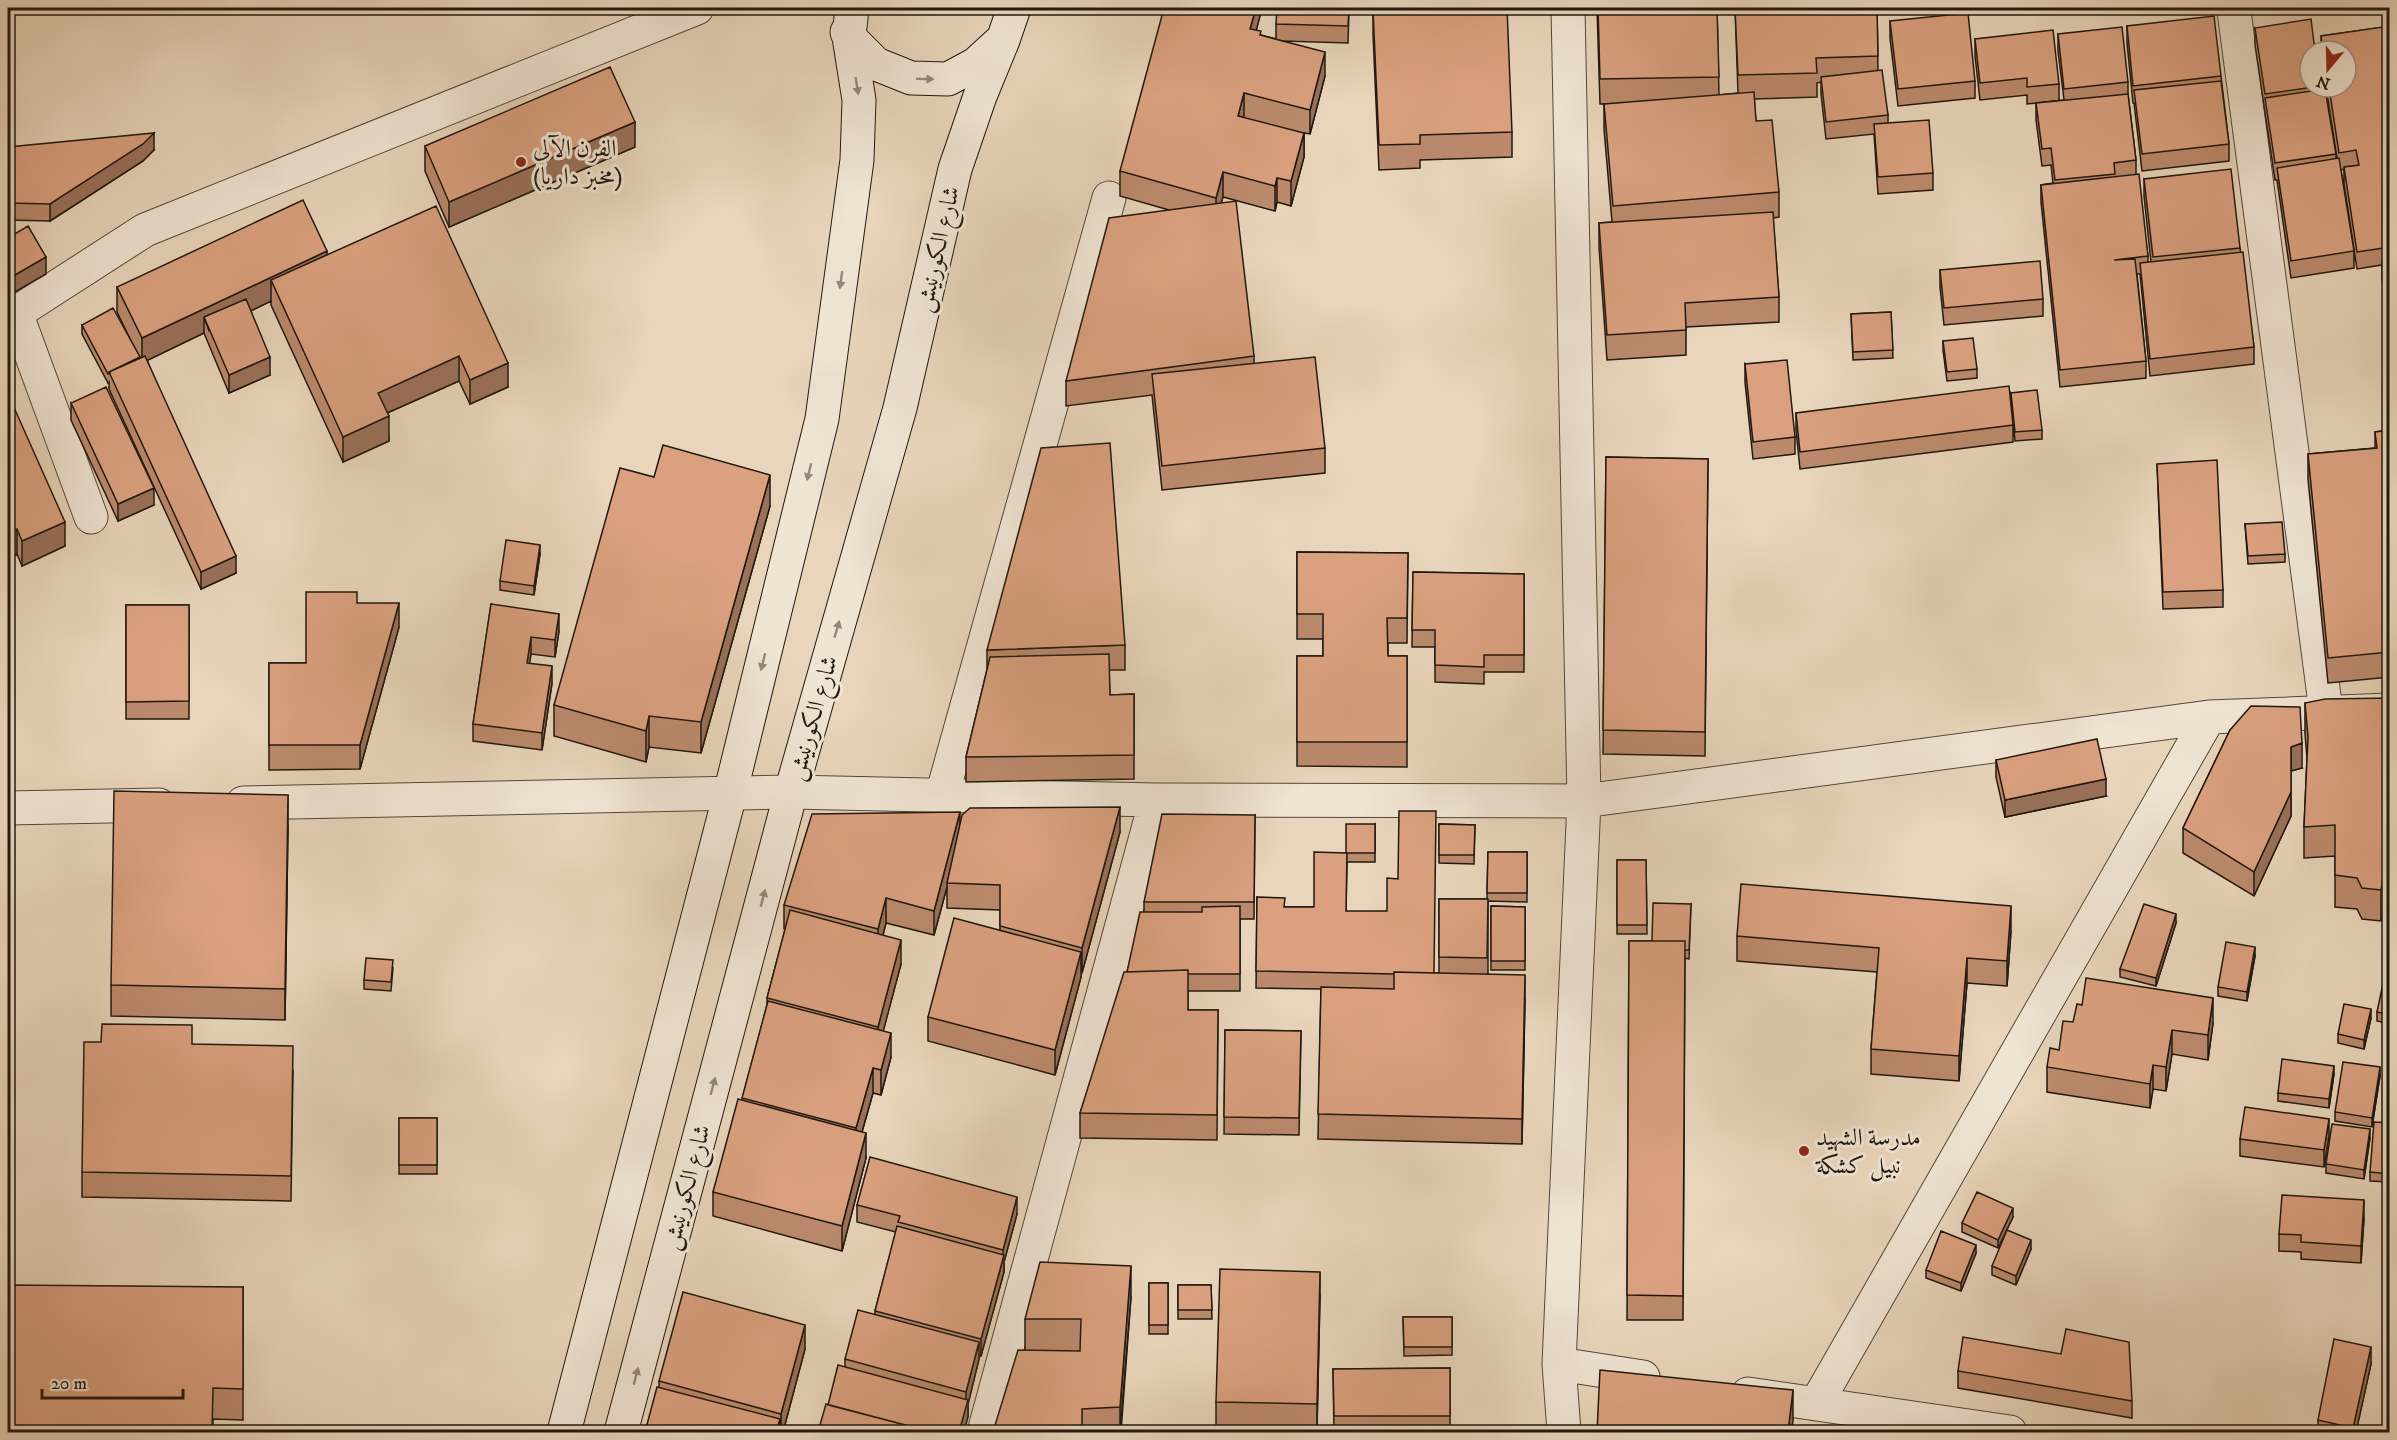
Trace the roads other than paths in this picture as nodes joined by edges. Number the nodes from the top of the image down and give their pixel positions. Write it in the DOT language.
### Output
graph roads {
  1 [pos="697,8"];
  2 [pos="1014,8"];
  3 [pos="1030,8"];
  4 [pos="1568,8"];
  5 [pos="2234,11"];
  6 [pos="846,17"];
  7 [pos="1003,40"];
  8 [pos="1109,198"];
  9 [pos="91,517"];
  10 [pos="2390,710"];
  11 [pos="2326,711"];
  12 [pos="2209,717"];
  13 [pos="791,792"];
  14 [pos="730,794"];
  15 [pos="942,795"];
  16 [pos="1156,800"];
  17 [pos="1584,801"];
  18 [pos="8,808"];
  19 [pos="1560,1364"];
  20 [pos="1676,1382"];
  21 [pos="1723,1390"];
  22 [pos="1816,1404"];
  23 [pos="564,1432"];
  24 [pos="621,1432"];
  25 [pos="984,1432"];
  26 [pos="1564,1432"];
  27 [pos="2010,1432"];
  1 -- 9 [label="street"];
  2 -- 7 [label="street, شارع الكورنيش"];
  3 -- 7 [label="street"];
  4 -- 17 [label="street"];
  5 -- 11 [label="street"];
  6 -- 7 [label="street, one-way"];
  6 -- 14 [label="street, one-way"];
  13 -- 7 [label="street, شارع الكورنيش, one-way"];
  8 -- 15 [label="street"];
  10 -- 11 [label="street"];
  11 -- 12 [label="street"];
  12 -- 17 [label="street"];
  12 -- 22 [label="street"];
  13 -- 14 [label="street"];
  13 -- 15 [label="street"];
  24 -- 13 [label="street, شارع الكورنيش, one-way"];
  14 -- 18 [label="street"];
  14 -- 23 [label="street"];
  15 -- 16 [label="street"];
  16 -- 17 [label="street"];
  16 -- 25 [label="street"];
  17 -- 19 [label="street"];
  19 -- 20 [label="street"];
  19 -- 26 [label="street"];
  21 -- 22 [label="street"];
  22 -- 27 [label="street"];
}
